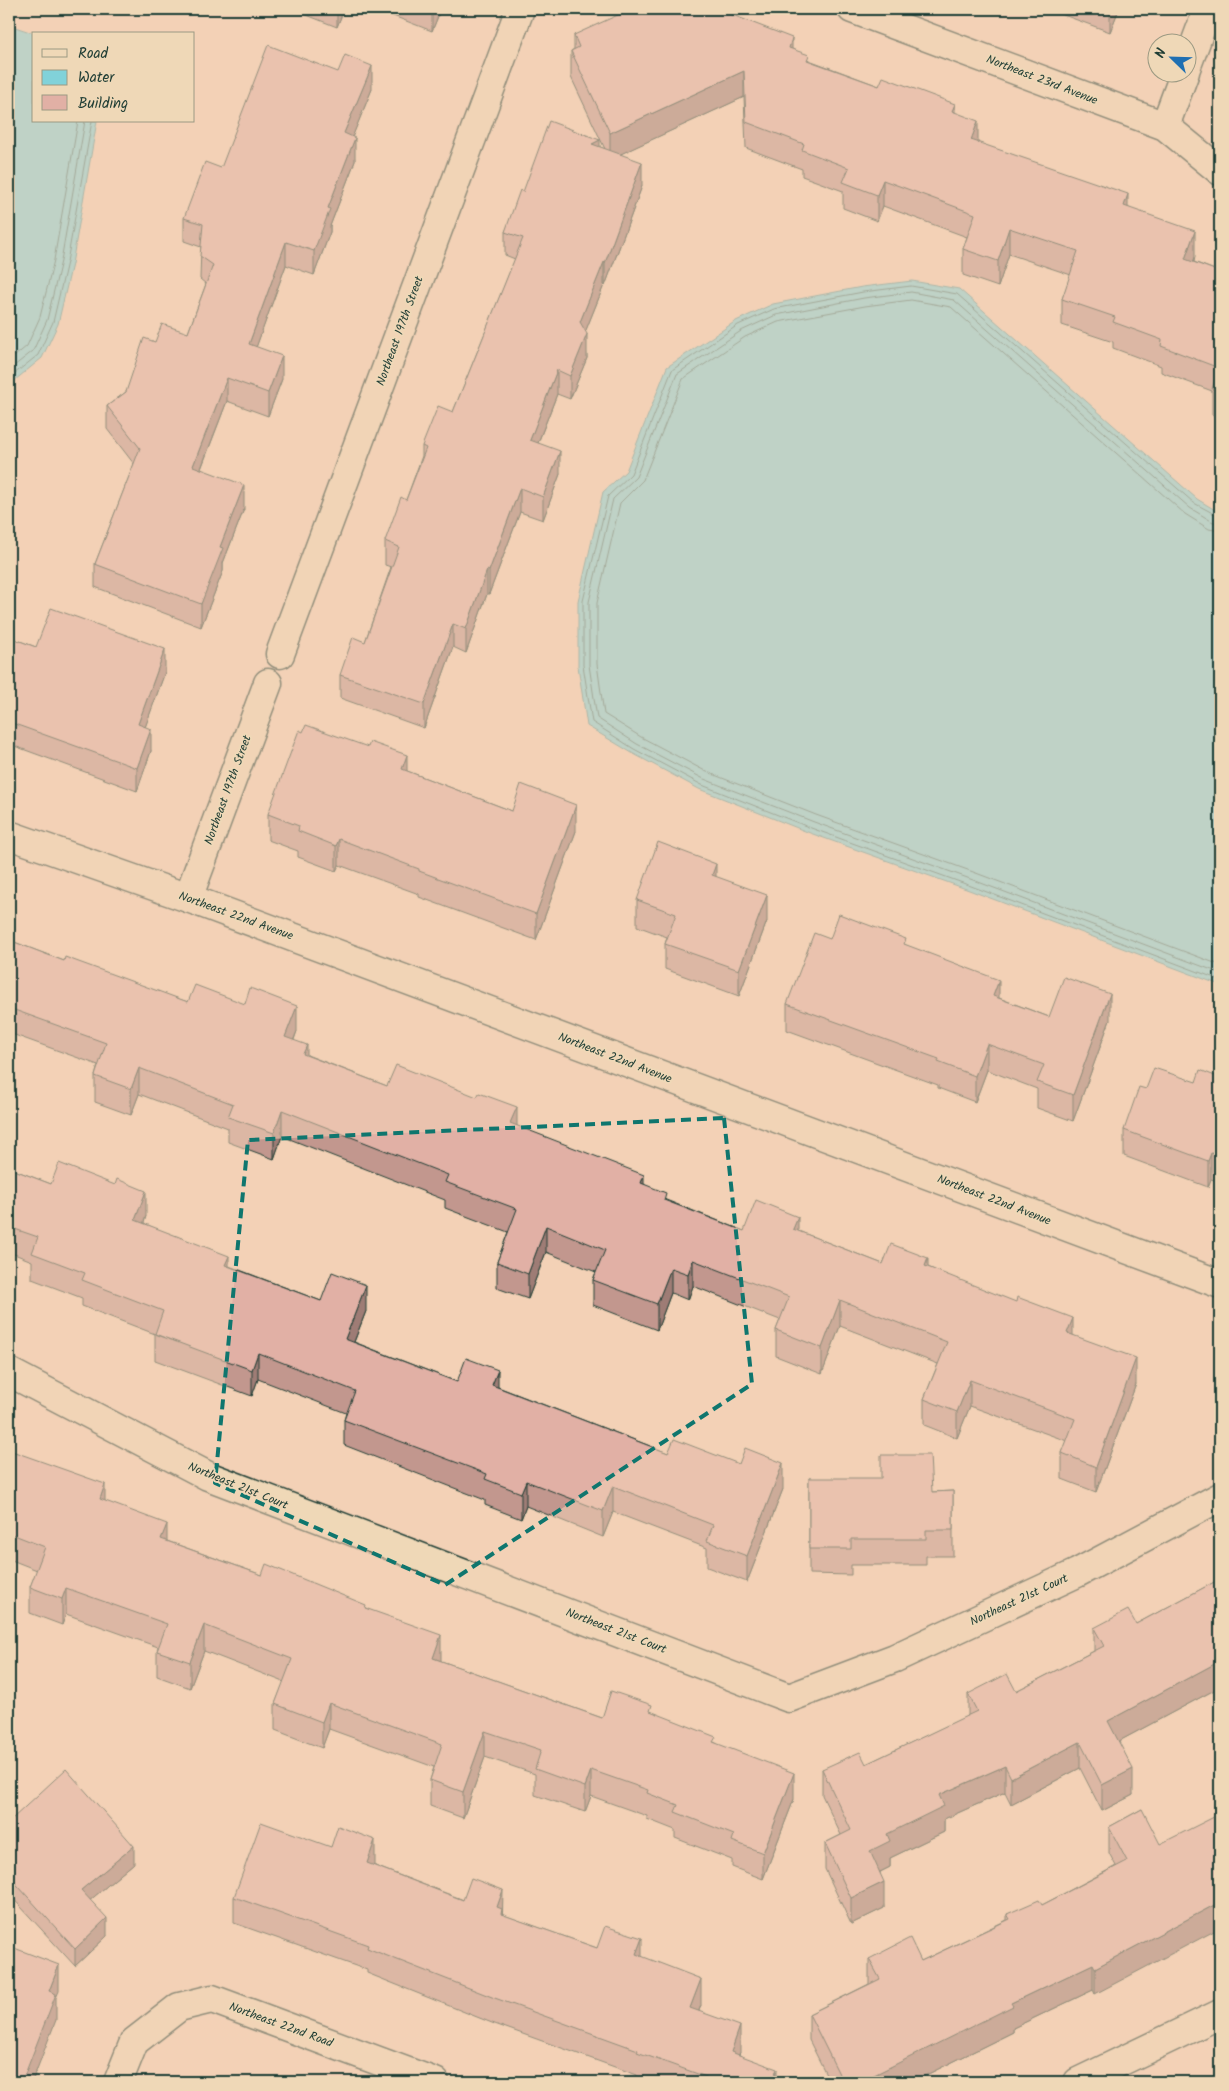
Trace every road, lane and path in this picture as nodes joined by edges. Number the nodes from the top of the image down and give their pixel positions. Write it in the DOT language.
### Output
graph roads {
  1 [pos="520,9"];
  2 [pos="852,9"];
  3 [pos="1208,9"];
  4 [pos="1196,41"];
  5 [pos="1181,82"];
  6 [pos="1165,126"];
  7 [pos="1220,171"];
  8 [pos="280,654"];
  9 [pos="268,683"];
  10 [pos="9,835"];
  11 [pos="188,898"];
  12 [pos="1220,1284"];
  13 [pos="9,1372"];
  14 [pos="1220,1497"];
  15 [pos="1220,2014"];
  16 [pos="118,2082"];
  17 [pos="435,2082"];
  18 [pos="1078,2082"];
  1 -- 8 [label="street, Northeast 197th Street"];
  2 -- 6 [label="street, Northeast 23rd Avenue"];
  3 -- 4 [label="street"];
  5 -- 6 [label="street"];
  6 -- 7 [label="street, Northeast 23rd Avenue"];
  9 -- 11 [label="street, Northeast 197th Street"];
  10 -- 11 [label="street, Northeast 22nd Avenue"];
  11 -- 12 [label="street, Northeast 22nd Avenue"];
  13 -- 14 [label="street, Northeast 21st Court"];
  15 -- 18 [label="street"];
  16 -- 17 [label="street, Northeast 22nd Road"];
}
